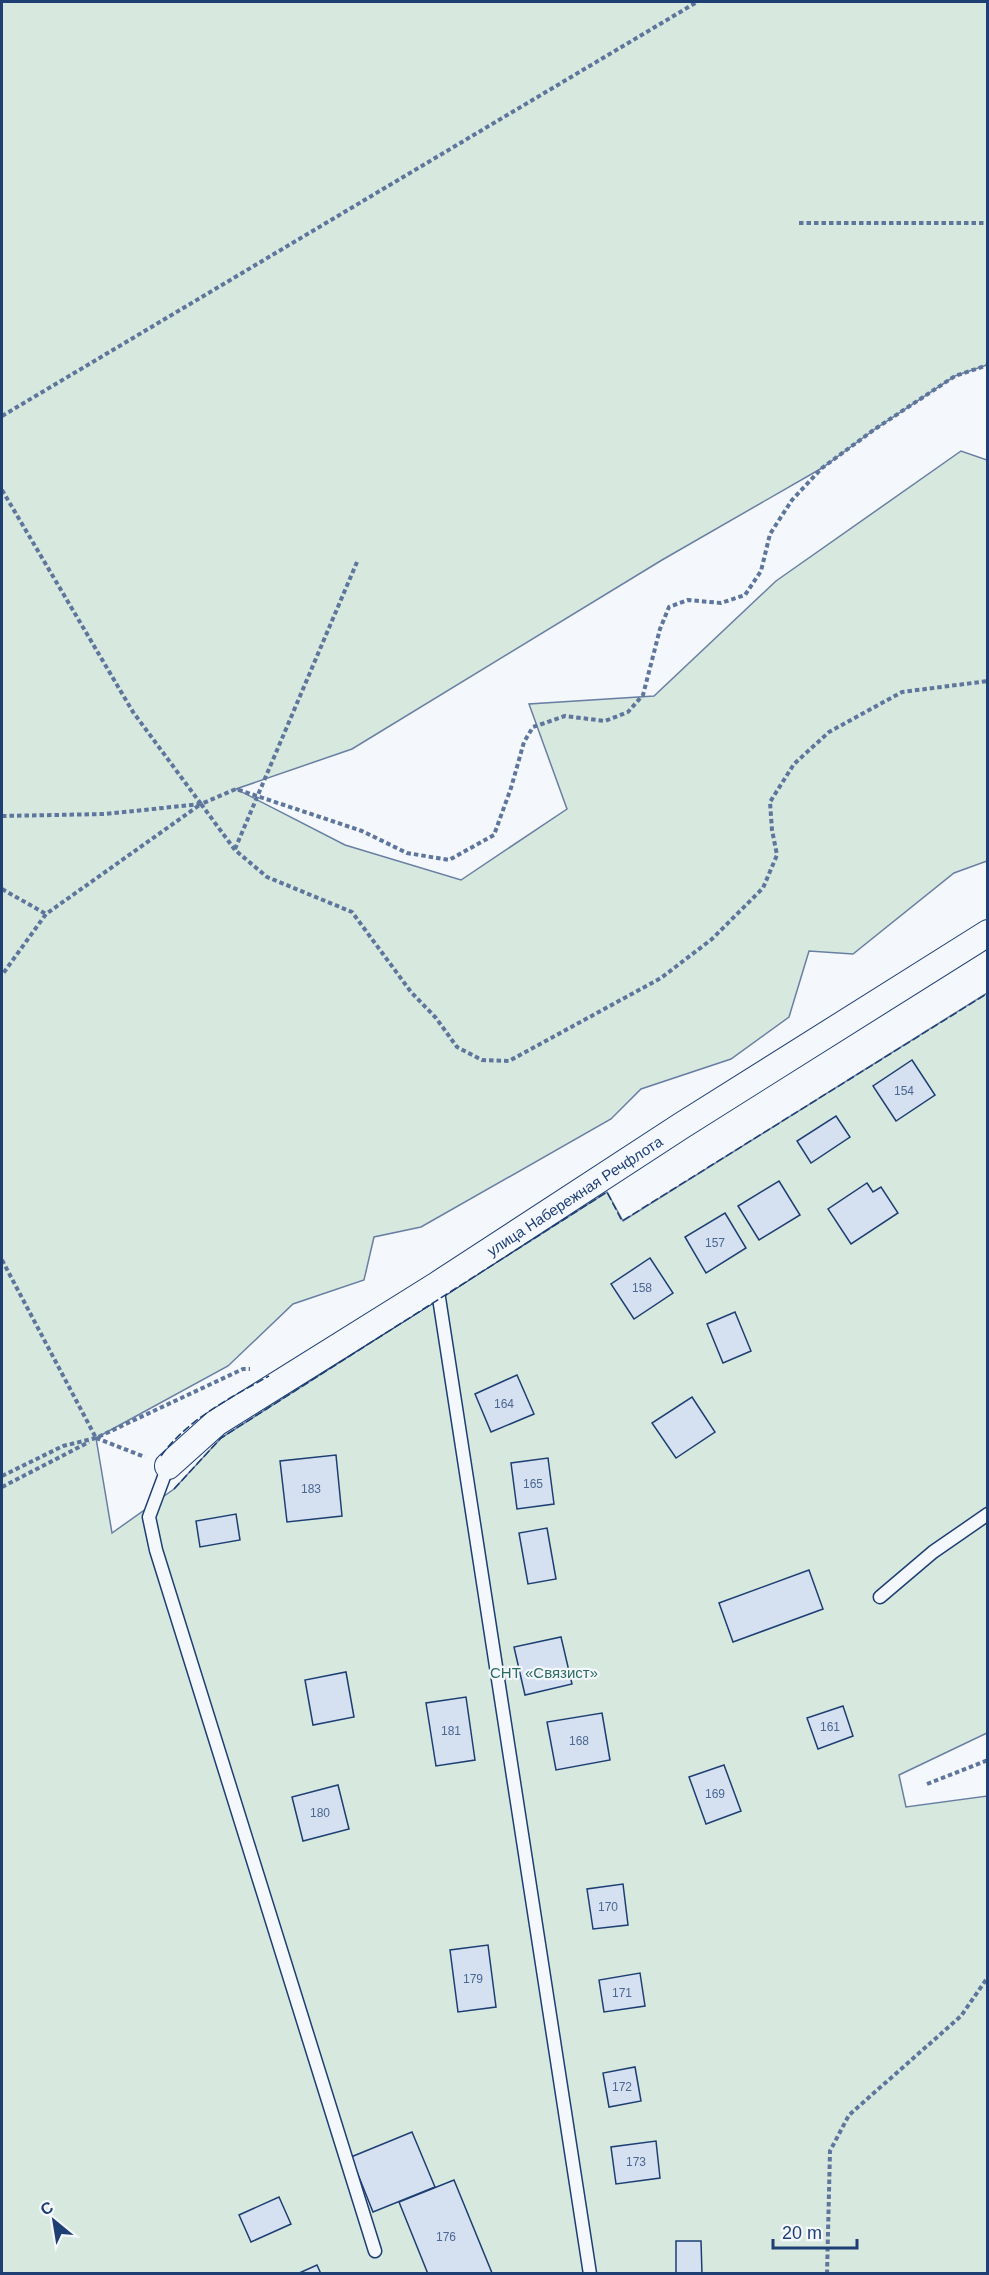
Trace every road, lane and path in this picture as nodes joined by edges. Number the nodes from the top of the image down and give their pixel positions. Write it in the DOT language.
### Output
graph roads {
  1 [pos="697,2"];
  2 [pos="799,223"];
  3 [pos="987,224"];
  4 [pos="987,365"];
  5 [pos="2,416"];
  6 [pos="2,490"];
  7 [pos="357,562"];
  8 [pos="987,681"];
  9 [pos="201,804"];
  10 [pos="2,816"];
  11 [pos="235,850"];
  12 [pos="2,890"];
  13 [pos="46,914"];
  14 [pos="987,933"];
  15 [pos="2,975"];
  16 [pos="2,1260"];
  17 [pos="437,1286"];
  18 [pos="289,1378"];
  19 [pos="96,1438"];
  20 [pos="168,1466"];
  21 [pos="2,1476"];
  22 [pos="2,1486"];
  23 [pos="987,1514"];
  24 [pos="880,1597"];
  25 [pos="987,1760"];
  26 [pos="927,1784"];
  27 [pos="987,1977"];
  28 [pos="375,2251"];
  29 [pos="590,2274"];
  30 [pos="827,2274"];
  1 -- 5 [label="path"];
  2 -- 3 [label="path"];
  4 -- 9 [label="path"];
  6 -- 9 [label="path"];
  7 -- 11 [label="path"];
  8 -- 11 [label="path"];
  9 -- 10 [label="path"];
  9 -- 11 [label="path"];
  9 -- 13 [label="path"];
  12 -- 13 [label="path"];
  13 -- 15 [label="path"];
  14 -- 17 [label="street, улица Набережная Речфлота"];
  16 -- 19 [label="path"];
  17 -- 18 [label="street, улица Набережная Речфлота"];
  17 -- 29 [label="lane"];
  18 -- 19 [label="path"];
  18 -- 20 [label="street, улица Набережная Речфлота"];
  19 -- 20 [label="path"];
  19 -- 21 [label="path"];
  19 -- 22 [label="path"];
  20 -- 28 [label="lane"];
  23 -- 24 [label="lane"];
  25 -- 26 [label="path"];
  27 -- 30 [label="path"];
}
